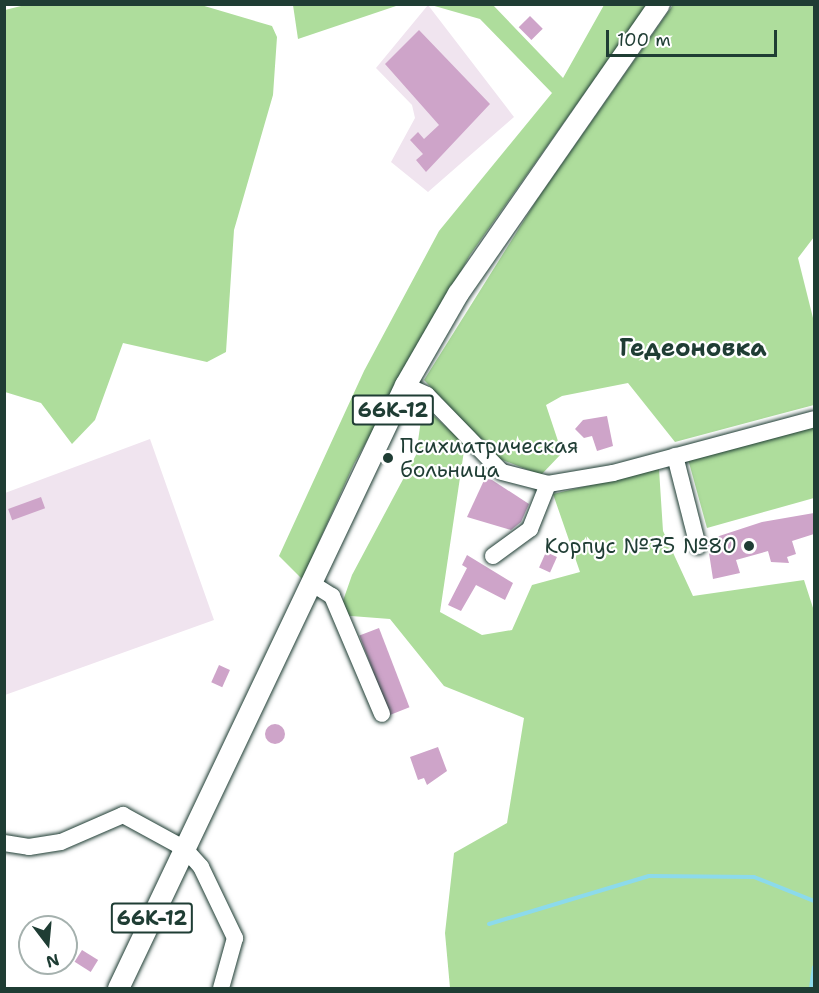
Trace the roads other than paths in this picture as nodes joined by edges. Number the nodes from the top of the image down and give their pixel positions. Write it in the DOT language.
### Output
graph roads {
  1 [pos="659,4"];
  2 [pos="405,385"];
  3 [pos="814,418"];
  4 [pos="675,456"];
  5 [pos="548,484"];
  6 [pos="698,546"];
  7 [pos="493,556"];
  8 [pos="311,583"];
  9 [pos="382,714"];
  10 [pos="4,843"];
  11 [pos="185,849"];
  12 [pos="118,988"];
  13 [pos="221,988"];
  1 -- 2 [label="main road, 66К-12"];
  2 -- 5 [label="street"];
  2 -- 8 [label="main road, 66К-12"];
  3 -- 4 [label="street"];
  4 -- 5 [label="street"];
  4 -- 6 [label="street"];
  5 -- 7 [label="street"];
  8 -- 9 [label="street"];
  8 -- 11 [label="main road, 66К-12"];
  10 -- 11 [label="street"];
  11 -- 12 [label="main road, 66К-12"];
  11 -- 13 [label="street"];
}
